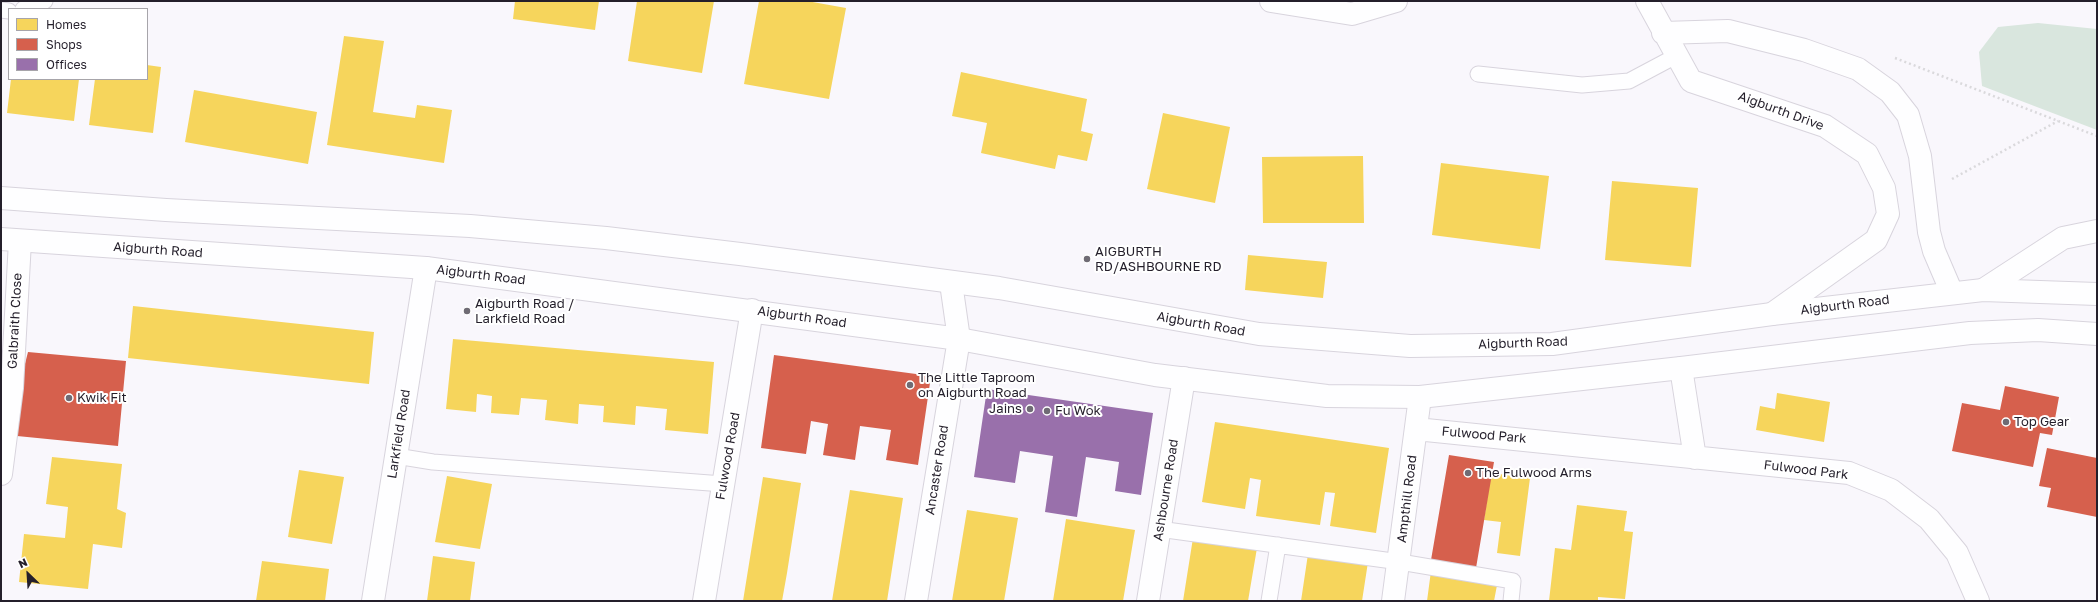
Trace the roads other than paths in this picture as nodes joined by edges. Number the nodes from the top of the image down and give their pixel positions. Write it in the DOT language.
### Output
graph roads {
  1 [pos="45,1"];
  2 [pos="1271,1"];
  3 [pos="1396,1"];
  4 [pos="1647,1"];
  5 [pos="30,8"];
  6 [pos="1663,33"];
  7 [pos="1676,56"];
  8 [pos="1478,74"];
  9 [pos="1,198"];
  10 [pos="2097,231"];
  11 [pos="11,240"];
  12 [pos="426,268"];
  13 [pos="951,283"];
  14 [pos="1983,290"];
  15 [pos="1952,293"];
  16 [pos="2097,294"];
  17 [pos="752,310"];
  18 [pos="1772,314"];
  19 [pos="2097,334"];
  20 [pos="959,339"];
  21 [pos="1681,368"];
  22 [pos="1184,378"];
  23 [pos="1420,396"];
  24 [pos="1416,428"];
  25 [pos="396,456"];
  26 [pos="1695,458"];
  27 [pos="1,474"];
  28 [pos="723,484"];
  29 [pos="1160,529"];
  30 [pos="1278,545"];
  31 [pos="1400,562"];
  32 [pos="373,601"];
  33 [pos="704,601"];
  34 [pos="916,601"];
  35 [pos="1148,601"];
  36 [pos="1269,601"];
  37 [pos="1393,601"];
  38 [pos="1511,601"];
  39 [pos="1978,601"];
  1 -- 5 [label="lane"];
  2 -- 3 [label="main road"];
  4 -- 6 [label="main road, Aigburth Drive"];
  6 -- 7 [label="main road, Aigburth Drive"];
  6 -- 15 [label="main road"];
  7 -- 8 [label="lane"];
  7 -- 18 [label="main road, Aigburth Drive"];
  9 -- 13 [label="main road, Aigburth Road"];
  10 -- 14 [label="main road"];
  11 -- 12 [label="main road, Aigburth Road"];
  11 -- 27 [label="main road, Galbraith Close"];
  12 -- 17 [label="main road, Aigburth Road"];
  12 -- 25 [label="main road, Larkfield Road"];
  13 -- 18 [label="main road, Aigburth Road"];
  13 -- 20 [label="main road"];
  14 -- 15 [label="main road, Aigburth Road"];
  14 -- 16 [label="main road, Aigburth Road"];
  15 -- 18 [label="main road, Aigburth Road"];
  17 -- 20 [label="main road, Aigburth Road"];
  17 -- 28 [label="main road, Fulwood Road"];
  19 -- 21 [label="main road, Aigburth Road"];
  20 -- 22 [label="main road, Aigburth Road"];
  20 -- 34 [label="main road, Ancaster Road"];
  21 -- 23 [label="main road, Aigburth Road"];
  21 -- 26 [label="main road"];
  22 -- 23 [label="main road, Aigburth Road"];
  22 -- 29 [label="main road, Ashbourne Road"];
  23 -- 24 [label="main road, Ampthill Road"];
  24 -- 26 [label="main road, Fulwood Park"];
  24 -- 31 [label="main road, Ampthill Road"];
  25 -- 28 [label="lane"];
  25 -- 32 [label="main road, Larkfield Road"];
  26 -- 39 [label="main road, Fulwood Park"];
  28 -- 33 [label="main road, Fulwood Road"];
  29 -- 30 [label="lane"];
  29 -- 35 [label="main road, Ashbourne Road"];
  30 -- 31 [label="lane"];
  30 -- 36 [label="lane"];
  31 -- 37 [label="main road, Ampthill Road"];
  31 -- 38 [label="lane"];
}
